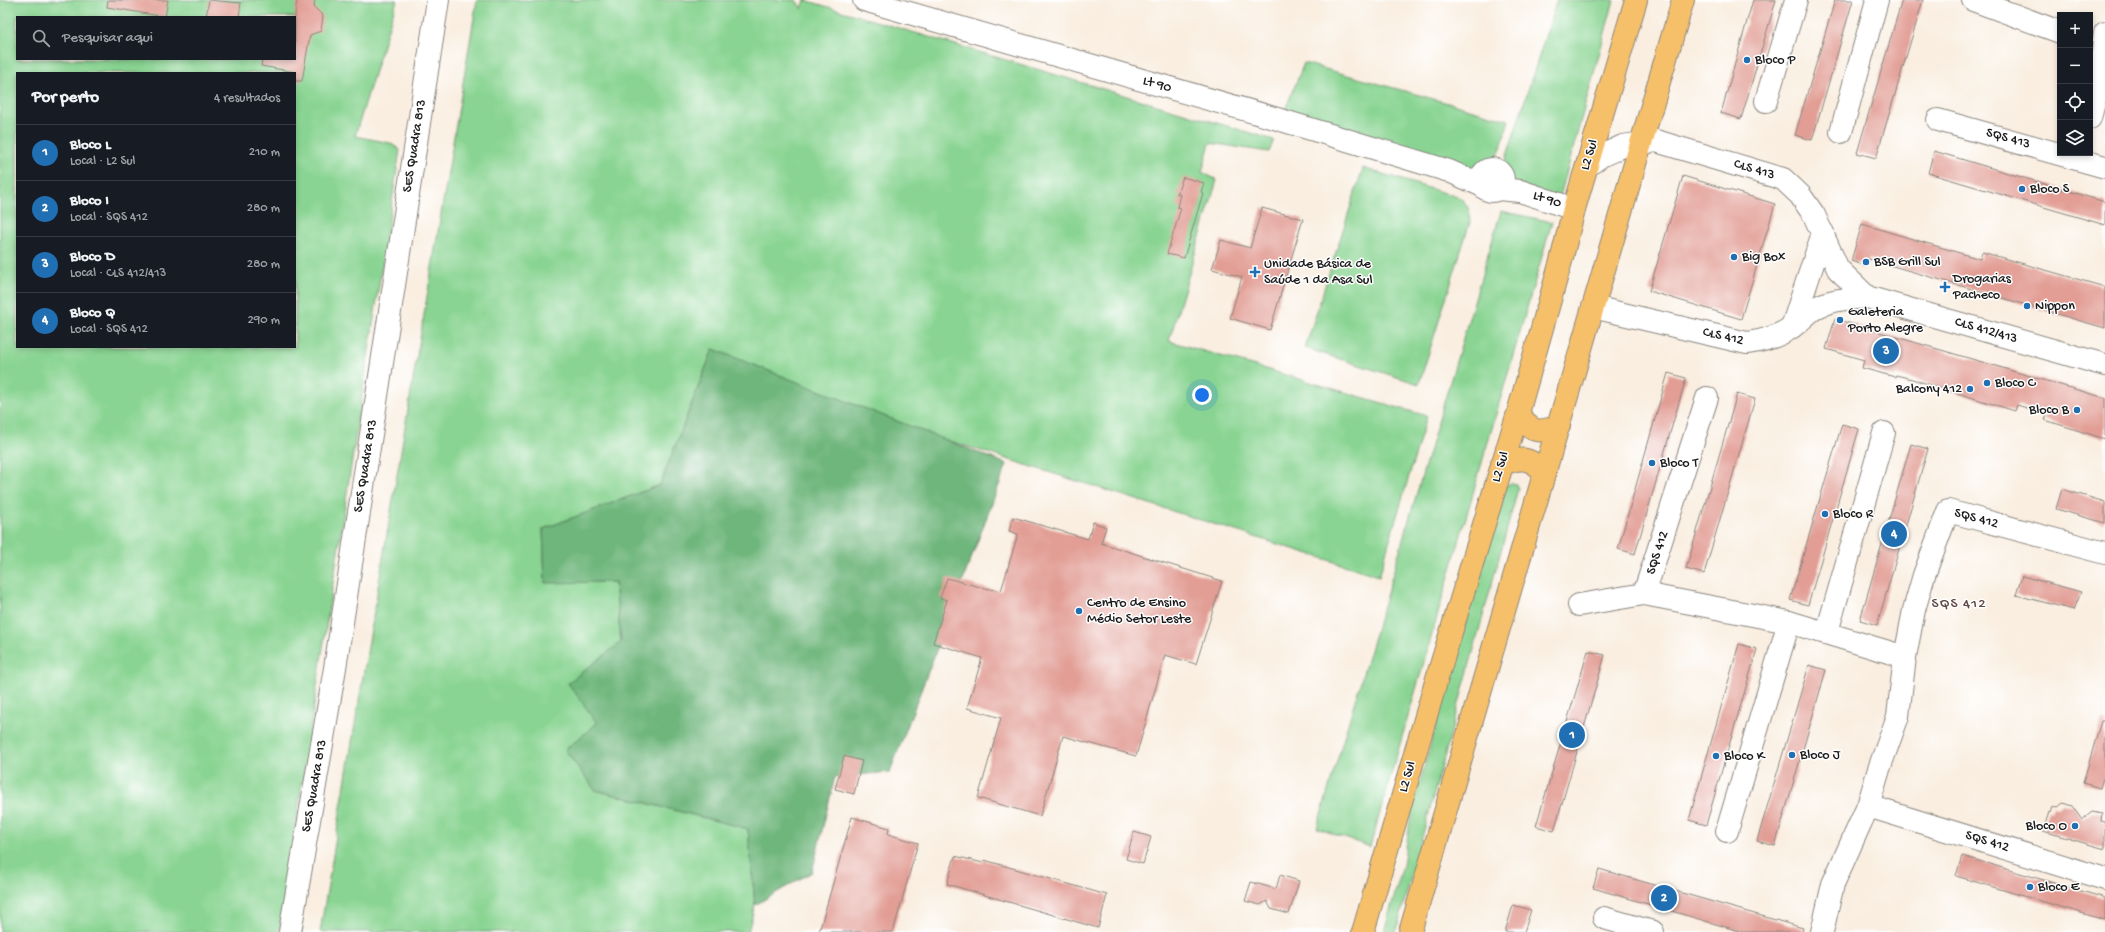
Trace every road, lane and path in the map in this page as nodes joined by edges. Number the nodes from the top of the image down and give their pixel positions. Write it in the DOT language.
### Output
graph roads {
  1 [pos="438,0"];
  2 [pos="864,0"];
  3 [pos="1636,0"];
  4 [pos="1796,0"];
  5 [pos="1877,0"];
  6 [pos="1973,0"];
  7 [pos="1679,3"];
  8 [pos="1998,4"];
  9 [pos="2057,31"];
  10 [pos="2099,42"];
  11 [pos="1766,101"];
  12 [pos="2093,107"];
  13 [pos="1938,120"];
  14 [pos="1841,132"];
  15 [pos="1641,142"];
  16 [pos="2057,151"];
  17 [pos="2078,156"];
  18 [pos="1587,166"];
  19 [pos="2105,167"];
  20 [pos="1574,209"];
  21 [pos="1823,233"];
  22 [pos="1867,297"];
  23 [pos="1593,307"];
  24 [pos="1792,327"];
  25 [pos="2105,365"];
  26 [pos="1707,398"];
  27 [pos="1518,413"];
  28 [pos="1558,426"];
  29 [pos="1884,433"];
  30 [pos="1502,464"];
  31 [pos="1544,471"];
  32 [pos="2105,554"];
  33 [pos="1644,594"];
  34 [pos="1579,605"];
  35 [pos="1789,622"];
  36 [pos="1827,632"];
  37 [pos="1905,657"];
  38 [pos="1868,806"];
  39 [pos="1727,831"];
  40 [pos="2105,879"];
  41 [pos="1604,918"];
  42 [pos="290,932"];
  43 [pos="1363,932"];
  44 [pos="1410,932"];
  45 [pos="1654,932"];
  46 [pos="1822,932"];
  1 -- 42 [label="street, SES Quadra 813"];
  2 -- 20 [label="street, Lt 90"];
  3 -- 18 [label="main road, L2 Sul"];
  4 -- 11 [label="street"];
  5 -- 14 [label="street"];
  6 -- 8 [label="street"];
  7 -- 15 [label="main road"];
  8 -- 9 [label="street"];
  10 -- 12 [label="street"];
  13 -- 16 [label="street, SQS 413"];
  15 -- 18 [label="street, CLS 413"];
  15 -- 21 [label="street, CLS 413"];
  15 -- 23 [label="main road"];
  17 -- 19 [label="street, SQS 413"];
  18 -- 20 [label="main road, L2 Sul"];
  20 -- 27 [label="main road, L2 Sul"];
  21 -- 22 [label="street, CLS 413"];
  21 -- 24 [label="street"];
  22 -- 24 [label="street, CLS 412"];
  22 -- 25 [label="street, CLS 412/413"];
  23 -- 24 [label="street, CLS 412"];
  23 -- 28 [label="main road"];
  26 -- 33 [label="street, SQS 412"];
  27 -- 28 [label="main road"];
  27 -- 30 [label="main road, L2 Sul"];
  28 -- 31 [label="main road"];
  29 -- 36 [label="street"];
  30 -- 31 [label="main road"];
  30 -- 43 [label="main road, L2 Sul"];
  31 -- 44 [label="main road"];
  32 -- 37 [label="street, SQS 412"];
  33 -- 34 [label="street, SQS 412"];
  33 -- 35 [label="street, SQS 412"];
  35 -- 36 [label="street, SQS 412"];
  35 -- 39 [label="street"];
  36 -- 37 [label="street, SQS 412"];
  37 -- 38 [label="street, SQS 412"];
  38 -- 40 [label="street, SQS 412"];
  38 -- 46 [label="street, SQS 412"];
  41 -- 45 [label="street"];
}
